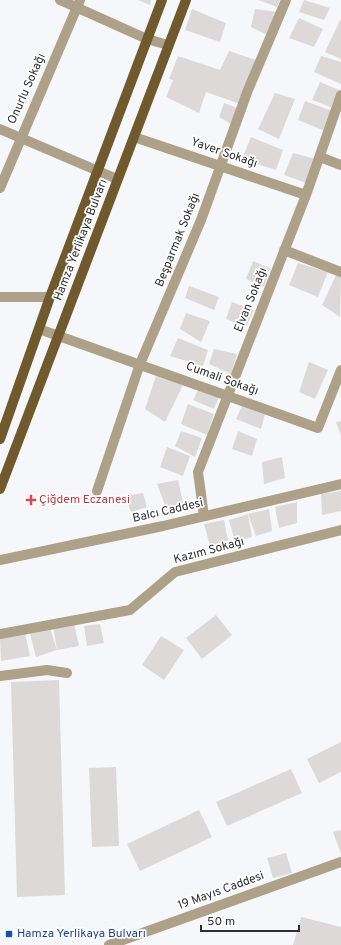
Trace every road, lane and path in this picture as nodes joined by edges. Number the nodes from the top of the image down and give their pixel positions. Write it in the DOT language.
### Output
graph roads {
  1 [pos="60,0"];
  2 [pos="162,0"];
  3 [pos="186,0"];
  4 [pos="286,0"];
  5 [pos="79,4"];
  6 [pos="147,39"];
  7 [pos="168,45"];
  8 [pos="341,95"];
  9 [pos="0,129"];
  10 [pos="20,137"];
  11 [pos="134,137"];
  12 [pos="320,157"];
  13 [pos="341,164"];
  14 [pos="221,166"];
  15 [pos="98,172"];
  16 [pos="117,179"];
  17 [pos="0,188"];
  18 [pos="306,195"];
  19 [pos="284,250"];
  20 [pos="341,272"];
  21 [pos="0,297"];
  22 [pos="50,297"];
  23 [pos="39,329"];
  24 [pos="58,337"];
  25 [pos="140,364"];
  26 [pos="341,370"];
  27 [pos="227,395"];
  28 [pos="0,439"];
  29 [pos="341,484"];
  30 [pos="0,488"];
  31 [pos="98,491"];
  32 [pos="204,516"];
  33 [pos="341,530"];
  34 [pos="0,560"];
  35 [pos="0,634"];
  36 [pos="66,673"];
  37 [pos="0,676"];
  38 [pos="341,862"];
  39 [pos="109,945"];
  1 -- 5 [label="street"];
  2 -- 6 [label="main road, Hamza Yerlikaya Bulvarı"];
  3 -- 7 [label="main road, Hamza Yerlikaya Bulvarı"];
  4 -- 14 [label="street, Beşparmak Sokağı"];
  5 -- 6 [label="street"];
  5 -- 10 [label="street, Onurlu Sokağı"];
  6 -- 7 [label="street"];
  6 -- 15 [label="main road, Hamza Yerlikaya Bulvarı"];
  7 -- 11 [label="main road, Hamza Yerlikaya Bulvarı"];
  8 -- 12 [label="street, Elvan Sokağı"];
  9 -- 10 [label="street"];
  10 -- 15 [label="street"];
  10 -- 17 [label="street, Onurlu Sokağı"];
  11 -- 14 [label="street, Yaver Sokağı"];
  11 -- 16 [label="main road, Hamza Yerlikaya Bulvarı"];
  12 -- 13 [label="street"];
  12 -- 18 [label="street, Elvan Sokağı"];
  14 -- 18 [label="street, Yaver Sokağı"];
  14 -- 25 [label="street, Beşparmak Sokağı"];
  15 -- 16 [label="street"];
  15 -- 22 [label="main road, Hamza Yerlikaya Bulvarı"];
  16 -- 24 [label="main road, Hamza Yerlikaya Bulvarı"];
  18 -- 19 [label="street, Elvan Sokağı"];
  19 -- 20 [label="street"];
  19 -- 27 [label="street, Elvan Sokağı"];
  21 -- 22 [label="street"];
  22 -- 23 [label="main road, Hamza Yerlikaya Bulvarı"];
  23 -- 24 [label="street, Cumali Sokağı"];
  23 -- 28 [label="main road, Hamza Yerlikaya Bulvarı"];
  24 -- 25 [label="street, Cumali Sokağı"];
  24 -- 30 [label="main road, Hamza Yerlikaya Bulvarı"];
  25 -- 27 [label="street, Cumali Sokağı"];
  25 -- 31 [label="street, Beşparmak Sokağı"];
  26 -- 27 [label="street, Cumali Sokağı"];
  27 -- 32 [label="street, Elvan Sokağı"];
  29 -- 32 [label="street, Balcı Caddesi"];
  32 -- 34 [label="street, Balcı Caddesi"];
  33 -- 35 [label="street, Kazım Sokağı"];
  36 -- 37 [label="street"];
  38 -- 39 [label="street, 19 Mayıs Caddesi"];
}
